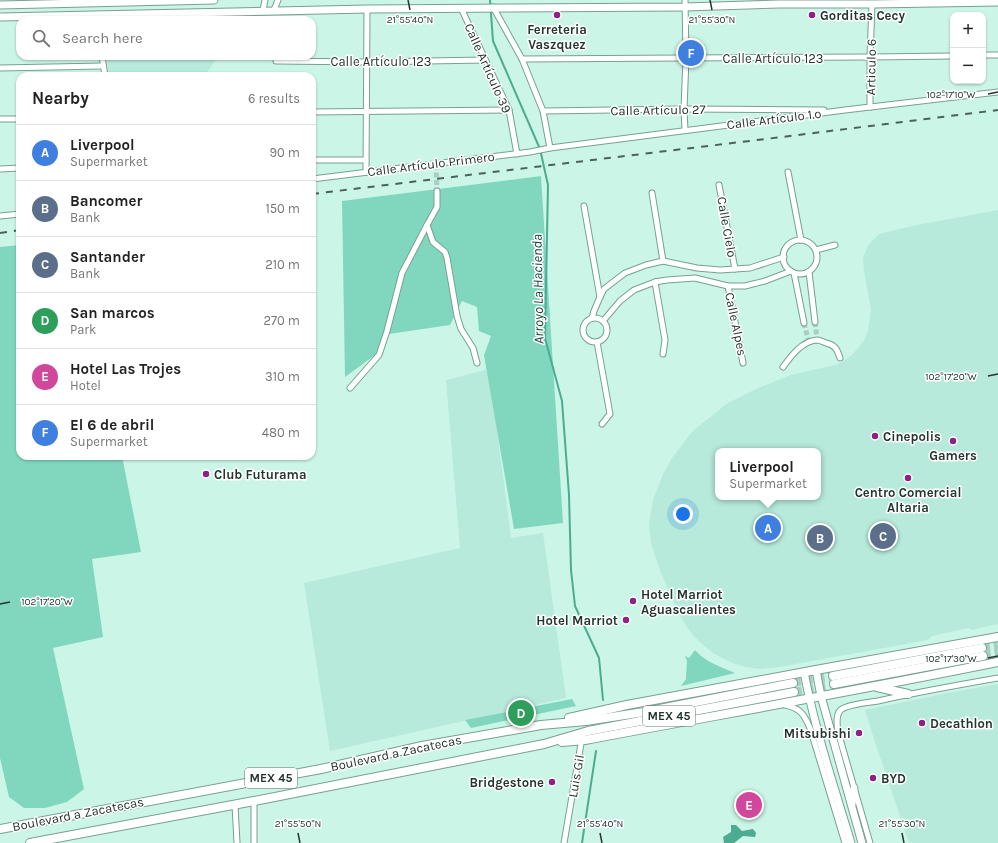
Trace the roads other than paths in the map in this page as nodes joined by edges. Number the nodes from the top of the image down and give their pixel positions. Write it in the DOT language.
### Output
graph roads {
  1 [pos="193,0"];
  2 [pos="214,0"];
  3 [pos="265,0"];
  4 [pos="278,0"];
  5 [pos="101,1"];
  6 [pos="145,1"];
  7 [pos="998,2"];
  8 [pos="2,3"];
  9 [pos="685,3"];
  10 [pos="872,4"];
  11 [pos="492,7"];
  12 [pos="367,8"];
  13 [pos="461,8"];
  14 [pos="263,10"];
  15 [pos="274,10"];
  16 [pos="121,16"];
  17 [pos="0,17"];
  18 [pos="16,17"];
  19 [pos="986,55"];
  20 [pos="998,55"];
  21 [pos="950,56"];
  22 [pos="686,58"];
  23 [pos="870,58"];
  24 [pos="522,59"];
  25 [pos="102,60"];
  26 [pos="485,60"];
  27 [pos="276,61"];
  28 [pos="367,62"];
  29 [pos="103,66"];
  30 [pos="0,68"];
  31 [pos="104,72"];
  32 [pos="998,92"];
  33 [pos="870,107"];
  34 [pos="684,109"];
  35 [pos="509,110"];
  36 [pos="845,110"];
  37 [pos="366,111"];
  38 [pos="316,112"];
  39 [pos="543,112"];
  40 [pos="0,119"];
  41 [pos="16,119"];
  42 [pos="685,130"];
  43 [pos="550,148"];
  44 [pos="517,154"];
  45 [pos="316,160"];
  46 [pos="366,160"];
  47 [pos="16,168"];
  48 [pos="0,169"];
  49 [pos="366,172"];
  50 [pos="788,172"];
  51 [pos="316,178"];
  52 [pos="719,185"];
  53 [pos="437,191"];
  54 [pos="652,193"];
  55 [pos="584,206"];
  56 [pos="16,214"];
  57 [pos="0,216"];
  58 [pos="427,224"];
  59 [pos="801,240"];
  60 [pos="835,245"];
  61 [pos="816,250"];
  62 [pos="784,257"];
  63 [pos="663,261"];
  64 [pos="697,268"];
  65 [pos="735,270"];
  66 [pos="792,272"];
  67 [pos="809,272"];
  68 [pos="696,278"];
  69 [pos="655,282"];
  70 [pos="728,286"];
  71 [pos="600,296"];
  72 [pos="592,318"];
  73 [pos="603,321"];
  74 [pos="815,322"];
  75 [pos="804,323"];
  76 [pos="596,342"];
  77 [pos="663,354"];
  78 [pos="840,358"];
  79 [pos="477,363"];
  80 [pos="743,363"];
  81 [pos="783,366"];
  82 [pos="350,388"];
  83 [pos="602,424"];
  84 [pos="998,637"];
  85 [pos="982,652"];
  86 [pos="998,662"];
  87 [pos="816,670"];
  88 [pos="804,672"];
  89 [pos="998,678"];
  90 [pos="834,680"];
  91 [pos="875,687"];
  92 [pos="908,694"];
  93 [pos="821,696"];
  94 [pos="809,698"];
  95 [pos="780,703"];
  96 [pos="541,725"];
  97 [pos="582,736"];
  98 [pos="822,747"];
  99 [pos="820,759"];
  100 [pos="854,788"];
  101 [pos="254,801"];
  102 [pos="235,805"];
  103 [pos="852,808"];
  104 [pos="0,828"];
  105 [pos="841,831"];
  106 [pos="848,841"];
  107 [pos="30,843"];
  108 [pos="237,843"];
  109 [pos="254,843"];
  110 [pos="564,843"];
  111 [pos="862,843"];
  112 [pos="870,843"];
  1 -- 2 [label="main road"];
  1 -- 6 [label="main road"];
  3 -- 14 [label="street"];
  4 -- 15 [label="street"];
  5 -- 6 [label="main road"];
  5 -- 8 [label="main road"];
  7 -- 10 [label="main road"];
  9 -- 10 [label="main road"];
  9 -- 11 [label="main road"];
  9 -- 22 [label="street"];
  10 -- 23 [label="street, Articulo 6"];
  11 -- 13 [label="main road"];
  11 -- 24 [label="street"];
  12 -- 13 [label="main road"];
  12 -- 15 [label="main road"];
  12 -- 28 [label="street"];
  13 -- 26 [label="street, Calle Artículo 39"];
  14 -- 15 [label="main road"];
  14 -- 16 [label="main road"];
  17 -- 18 [label="main road"];
  19 -- 20 [label="street"];
  21 -- 23 [label="street, Calle Artículo 123"];
  22 -- 23 [label="street, Calle Artículo 123"];
  22 -- 24 [label="street, Calle Artículo 123"];
  22 -- 34 [label="street"];
  23 -- 33 [label="street, Articulo 6"];
  24 -- 39 [label="street"];
  25 -- 29 [label="street"];
  26 -- 28 [label="street, Calle Artículo 123"];
  26 -- 35 [label="street, Calle Artículo 39"];
  27 -- 28 [label="street, Calle Artículo 123"];
  28 -- 37 [label="street"];
  29 -- 30 [label="street"];
  29 -- 31 [label="street"];
  32 -- 33 [label="street, Calle Artículo 1.º"];
  33 -- 36 [label="street, Calle Artículo 1.º"];
  34 -- 36 [label="street, Calle Artículo 27"];
  34 -- 39 [label="street, Calle Artículo 27"];
  34 -- 42 [label="street"];
  35 -- 37 [label="street"];
  35 -- 44 [label="street, Calle Artículo 39"];
  36 -- 42 [label="street, Calle Artículo 1.º"];
  37 -- 38 [label="street"];
  37 -- 46 [label="street"];
  39 -- 43 [label="street"];
  40 -- 41 [label="street"];
  42 -- 43 [label="street, Calle Artículo 1.º"];
  43 -- 44 [label="street, Calle Artículo Primero"];
  44 -- 49 [label="street, Calle Artículo Primero"];
  45 -- 46 [label="street"];
  46 -- 49 [label="street"];
  47 -- 48 [label="street"];
  49 -- 51 [label="street, Calle Artículo Primero"];
  50 -- 59 [label="street"];
  52 -- 65 [label="street, Calle Cielo"];
  53 -- 58 [label="street"];
  54 -- 63 [label="street"];
  55 -- 71 [label="street"];
  56 -- 57 [label="street"];
  58 -- 79 [label="street"];
  58 -- 82 [label="street"];
  59 -- 61 [label="street"];
  59 -- 62 [label="street"];
  60 -- 61 [label="street"];
  61 -- 67 [label="street"];
  62 -- 65 [label="street"];
  62 -- 66 [label="street"];
  63 -- 64 [label="street"];
  63 -- 71 [label="street"];
  64 -- 65 [label="street"];
  64 -- 68 [label="street"];
  66 -- 67 [label="street"];
  66 -- 70 [label="street"];
  66 -- 75 [label="street"];
  67 -- 74 [label="street"];
  68 -- 69 [label="street"];
  68 -- 70 [label="street"];
  69 -- 73 [label="street"];
  69 -- 77 [label="street"];
  70 -- 80 [label="street, Calle Alpes"];
  71 -- 72 [label="street"];
  72 -- 73 [label="street"];
  72 -- 76 [label="street"];
  73 -- 76 [label="street"];
  76 -- 83 [label="street"];
  78 -- 81 [label="street"];
  84 -- 87 [label="main road"];
  85 -- 90 [label="main road"];
  86 -- 91 [label="main road"];
  87 -- 88 [label="main road"];
  87 -- 93 [label="main road"];
  88 -- 94 [label="main road"];
  88 -- 96 [label="main road"];
  89 -- 92 [label="street"];
  91 -- 92 [label="main road"];
  91 -- 93 [label="main road"];
  92 -- 100 [label="street"];
  93 -- 94 [label="main road"];
  93 -- 103 [label="main road"];
  94 -- 95 [label="main road"];
  94 -- 98 [label="main road"];
  95 -- 97 [label="main road"];
  95 -- 99 [label="street"];
  96 -- 97 [label="main road, Boulevard a Zacatecas / MEX 45"];
  96 -- 104 [label="main road, Boulevard a Zacatecas / MEX 45"];
  97 -- 101 [label="main road, Boulevard a Zacatecas / MEX 45"];
  97 -- 110 [label="street, Luis Gil"];
  98 -- 99 [label="main road"];
  98 -- 106 [label="main road"];
  99 -- 105 [label="street"];
  100 -- 103 [label="main road"];
  100 -- 112 [label="street"];
  101 -- 102 [label="main road, Boulevard a Zacatecas / MEX 45"];
  101 -- 109 [label="street"];
  102 -- 107 [label="main road, Boulevard a Zacatecas / MEX 45"];
  102 -- 108 [label="street"];
  103 -- 111 [label="main road"];
  105 -- 106 [label="main road"];
}
